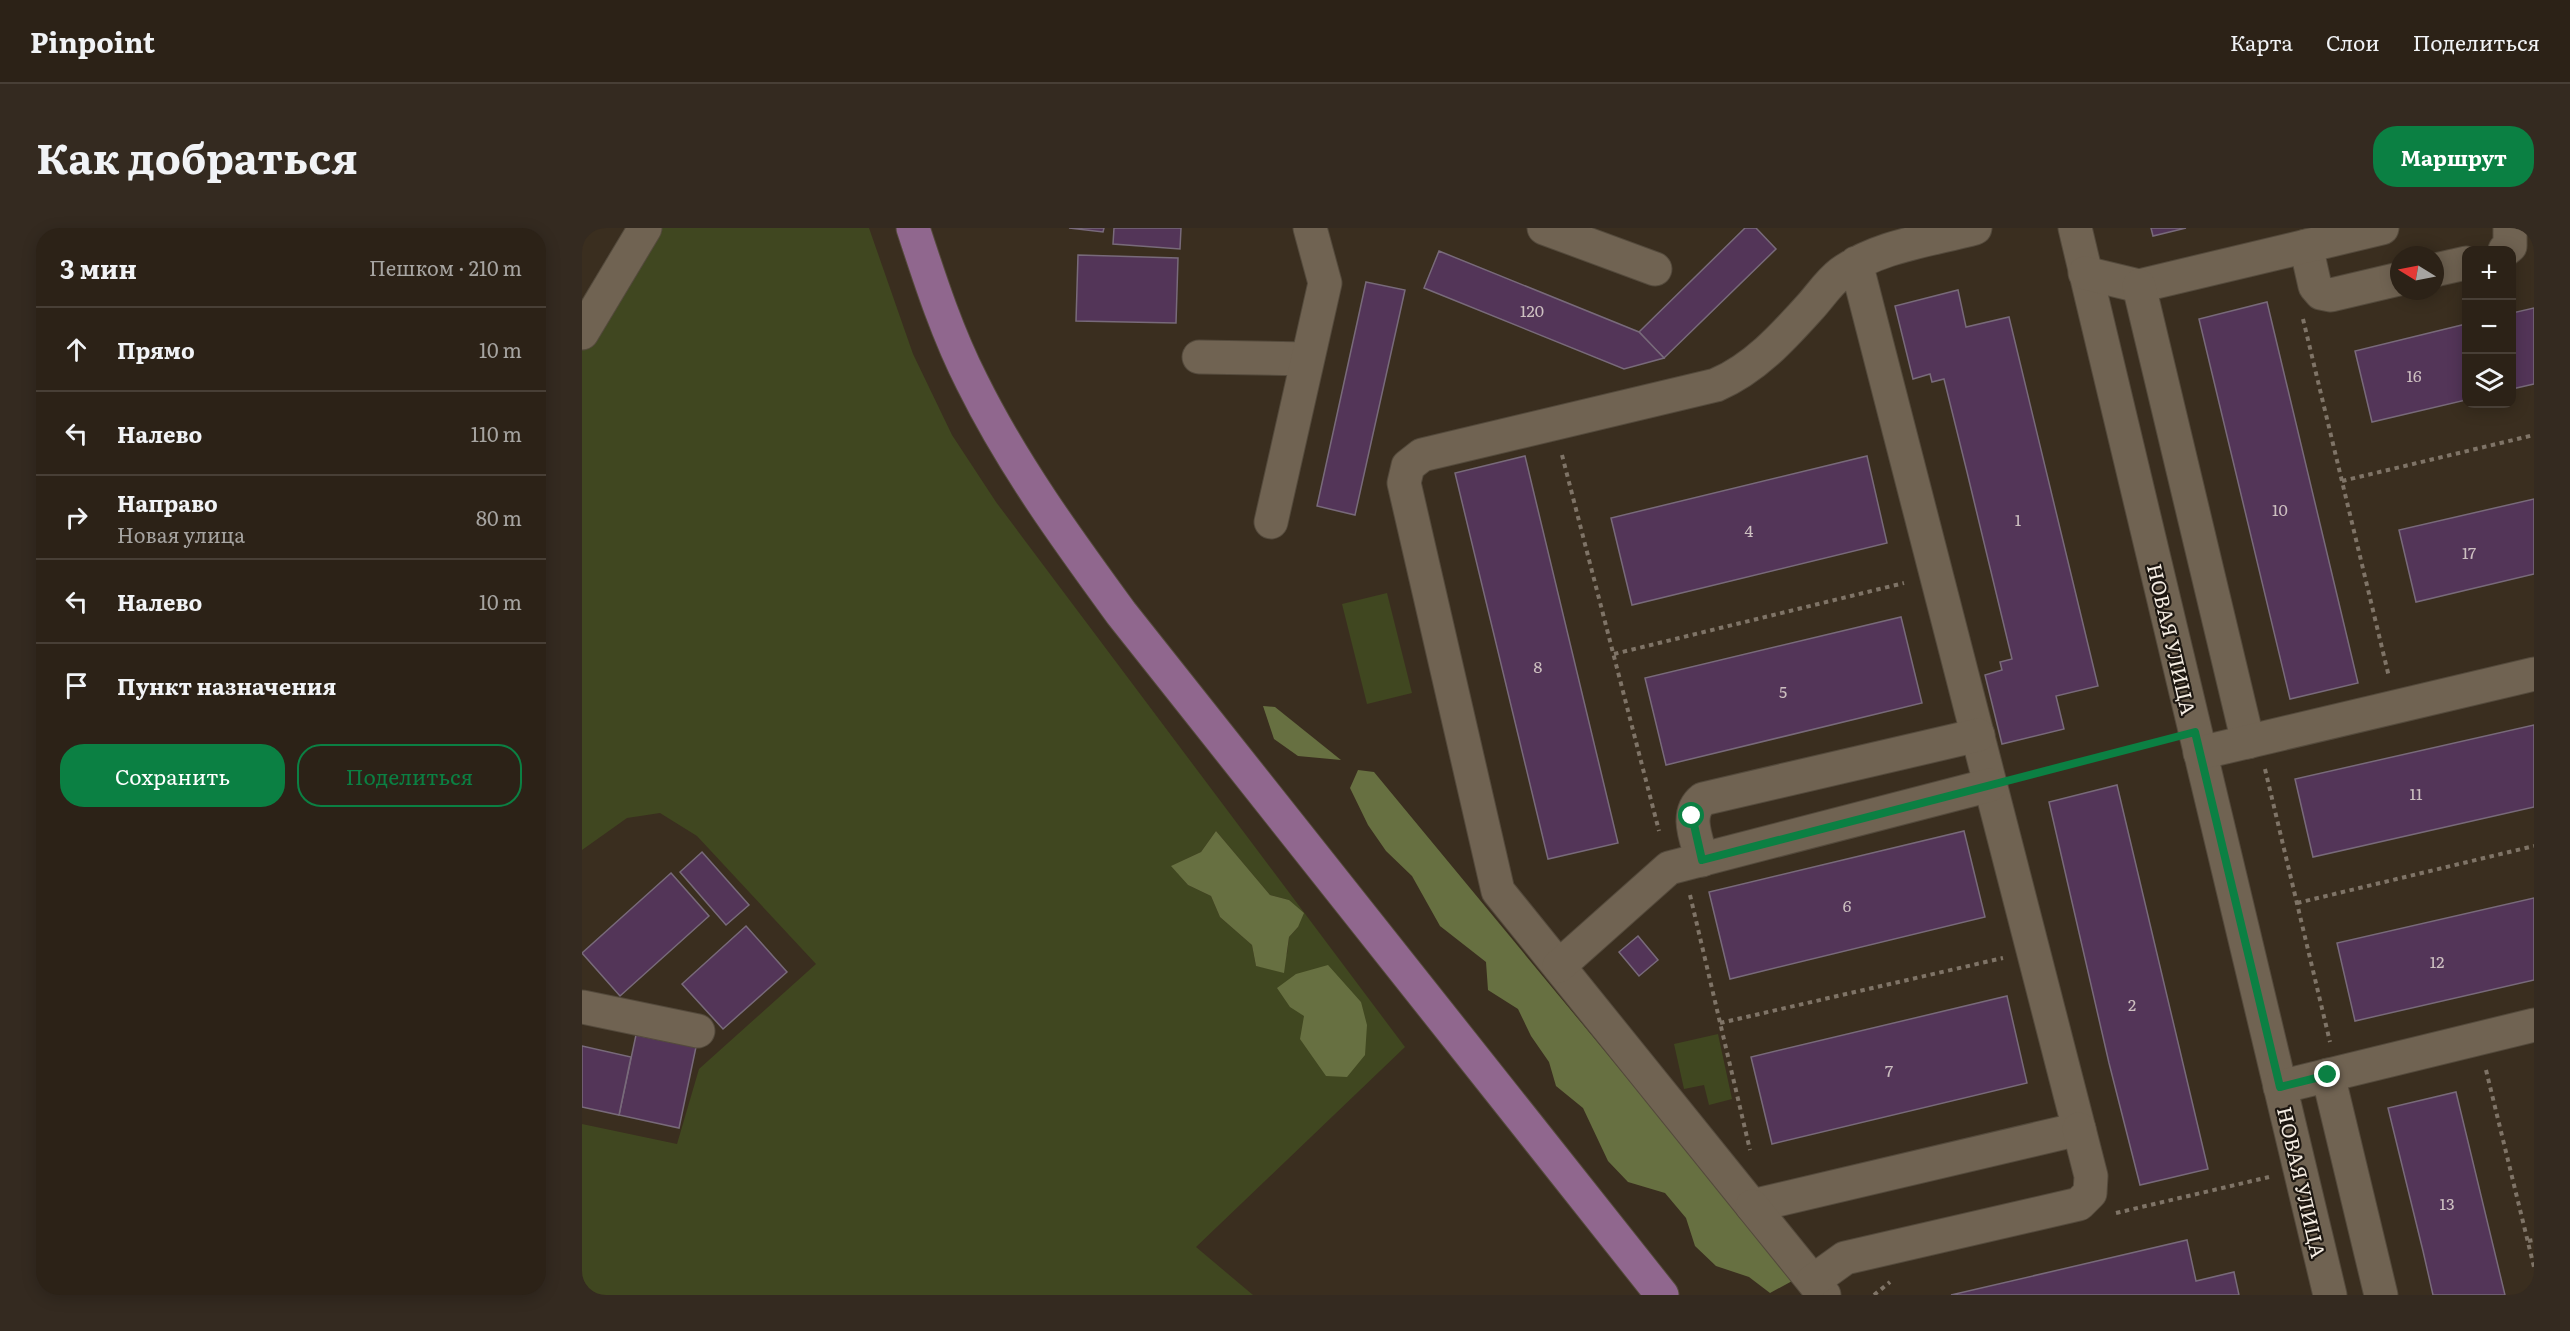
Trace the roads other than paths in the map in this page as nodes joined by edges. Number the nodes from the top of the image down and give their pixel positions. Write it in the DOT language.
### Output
graph roads {
  1 [pos="645,228"];
  2 [pos="913,228"];
  3 [pos="1310,228"];
  4 [pos="1544,228"];
  5 [pos="1975,228"];
  6 [pos="2074,228"];
  7 [pos="2382,228"];
  8 [pos="2510,228"];
  9 [pos="2306,246"];
  10 [pos="2510,246"];
  11 [pos="1856,263"];
  12 [pos="2462,264"];
  13 [pos="2444,268"];
  14 [pos="1655,269"];
  15 [pos="2085,273"];
  16 [pos="2390,281"];
  17 [pos="2139,286"];
  18 [pos="582,333"];
  19 [pos="1199,357"];
  20 [pos="1307,359"];
  21 [pos="1271,522"];
  22 [pos="2534,674"];
  23 [pos="1978,735"];
  24 [pos="2253,740"];
  25 [pos="2198,742"];
  26 [pos="1990,785"];
  27 [pos="1702,860"];
  28 [pos="1559,966"];
  29 [pos="582,1006"];
  30 [pos="2534,1025"];
  31 [pos="699,1031"];
  32 [pos="2332,1074"];
  33 [pos="2280,1087"];
  34 [pos="2079,1129"];
  35 [pos="1752,1206"];
  36 [pos="1818,1288"];
  37 [pos="1662,1295"];
  38 [pos="2330,1295"];
  39 [pos="2380,1295"];
  1 -- 18 [label="street"];
  2 -- 37 [label="main road"];
  3 -- 20 [label="street"];
  4 -- 14 [label="street"];
  5 -- 11 [label="street"];
  6 -- 15 [label="street, НОВАЯ УЛИЦА"];
  7 -- 9 [label="street"];
  8 -- 10 [label="street"];
  9 -- 16 [label="street"];
  9 -- 17 [label="street"];
  11 -- 23 [label="street"];
  11 -- 28 [label="street"];
  12 -- 13 [label="street"];
  15 -- 17 [label="street"];
  15 -- 25 [label="street, НОВАЯ УЛИЦА"];
  17 -- 24 [label="street"];
  19 -- 20 [label="street"];
  20 -- 21 [label="street"];
  22 -- 24 [label="street"];
  23 -- 26 [label="street"];
  23 -- 27 [label="street"];
  24 -- 25 [label="street"];
  25 -- 33 [label="street, НОВАЯ УЛИЦА"];
  26 -- 27 [label="street"];
  26 -- 34 [label="street"];
  27 -- 28 [label="street"];
  28 -- 35 [label="street"];
  29 -- 31 [label="street"];
  30 -- 32 [label="street"];
  32 -- 33 [label="street"];
  32 -- 39 [label="street"];
  33 -- 38 [label="street, НОВАЯ УЛИЦА"];
  34 -- 35 [label="street"];
  34 -- 36 [label="street"];
  35 -- 36 [label="street"];
}
